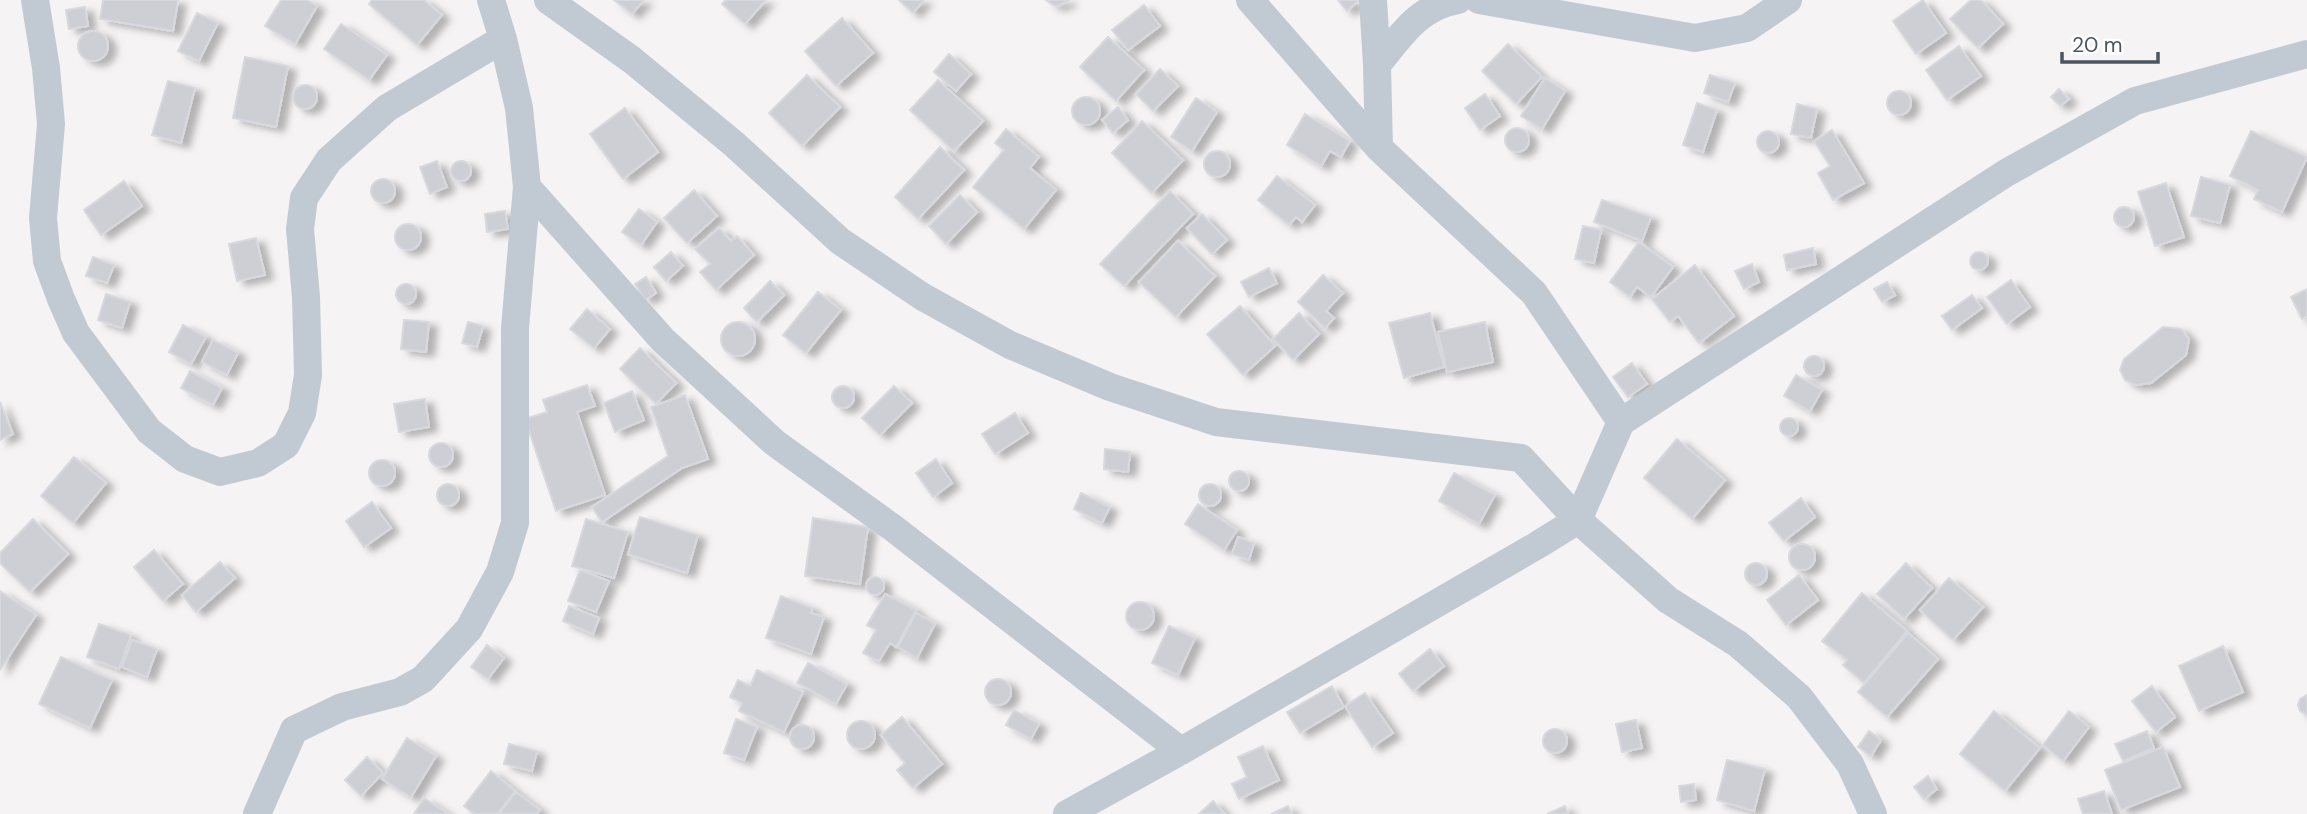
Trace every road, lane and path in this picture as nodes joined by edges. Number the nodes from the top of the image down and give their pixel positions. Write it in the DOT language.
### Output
graph roads {
  1 [pos="35,0"];
  2 [pos="491,0"];
  3 [pos="548,0"];
  4 [pos="1250,0"];
  5 [pos="1373,0"];
  6 [pos="1458,0"];
  7 [pos="1479,0"];
  8 [pos="1788,0"];
  9 [pos="503,39"];
  10 [pos="2307,54"];
  11 [pos="1377,65"];
  12 [pos="1379,148"];
  13 [pos="527,187"];
  14 [pos="1621,422"];
  15 [pos="1578,520"];
  16 [pos="1181,751"];
  17 [pos="257,814"];
  18 [pos="1067,814"];
  19 [pos="1873,814"];
  1 -- 9 [label="street"];
  2 -- 9 [label="street"];
  3 -- 15 [label="street"];
  4 -- 12 [label="street"];
  5 -- 11 [label="street"];
  6 -- 11 [label="street"];
  7 -- 8 [label="street"];
  9 -- 13 [label="street"];
  10 -- 14 [label="street"];
  11 -- 12 [label="street"];
  12 -- 14 [label="street"];
  13 -- 16 [label="street"];
  13 -- 17 [label="street"];
  14 -- 15 [label="street"];
  15 -- 16 [label="street"];
  15 -- 19 [label="street"];
  16 -- 18 [label="street"];
}
